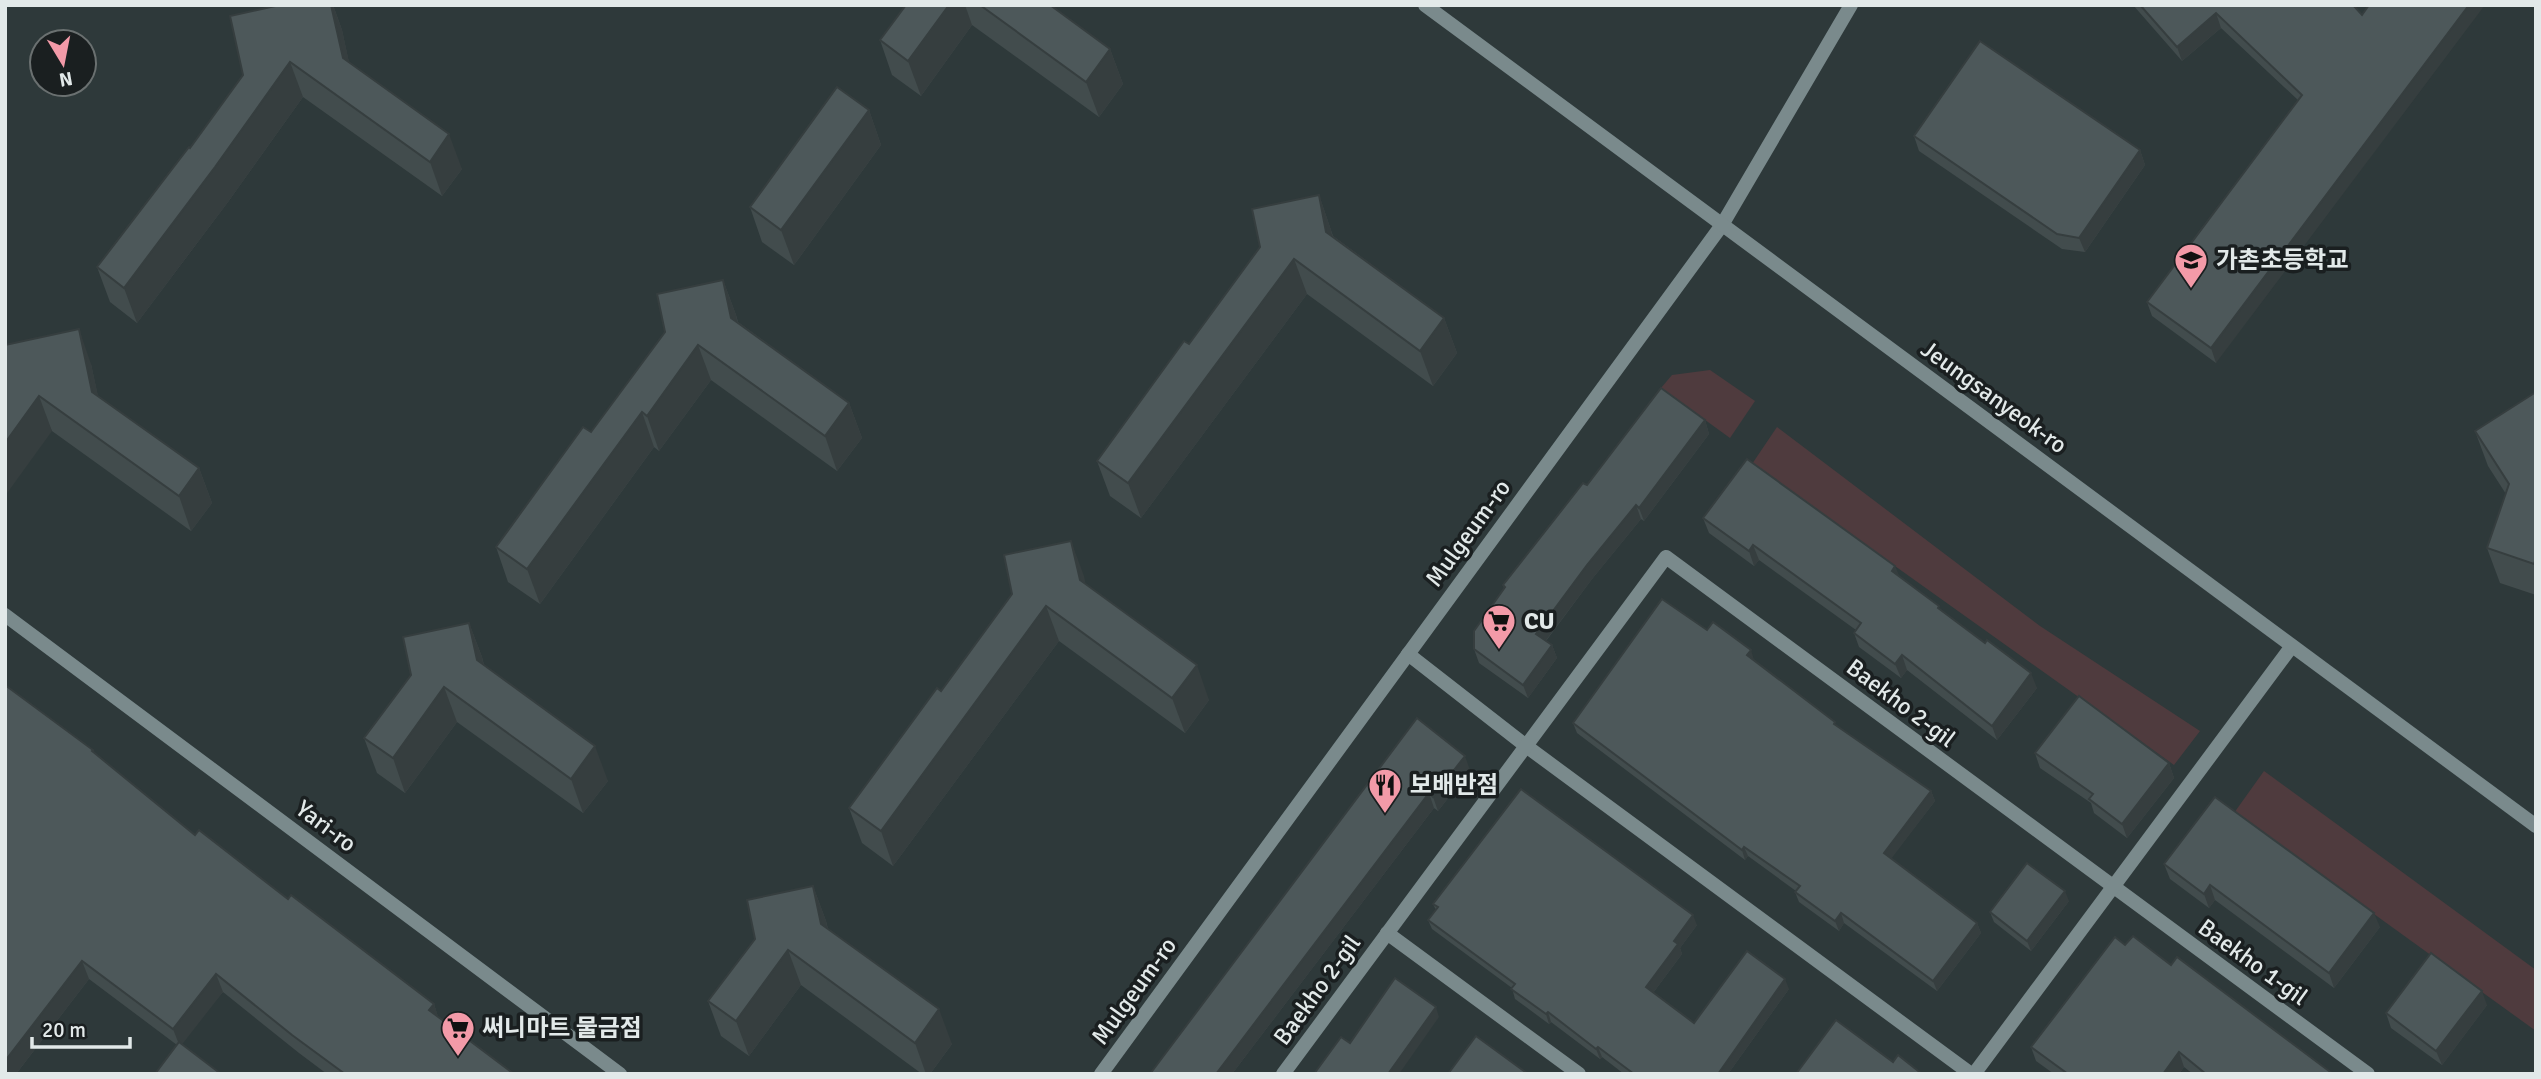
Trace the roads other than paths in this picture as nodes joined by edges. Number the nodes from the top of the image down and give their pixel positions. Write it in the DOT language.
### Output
graph roads {
  1 [pos="1425,5"];
  2 [pos="1851,5"];
  3 [pos="1722,225"];
  4 [pos="5,615"];
  5 [pos="2292,646"];
  6 [pos="1408,654"];
  7 [pos="1526,746"];
  8 [pos="2536,826"];
  9 [pos="2111,887"];
  10 [pos="1387,933"];
  11 [pos="620,1074"];
  12 [pos="1101,1074"];
  13 [pos="1283,1074"];
  14 [pos="1579,1074"];
  15 [pos="1972,1074"];
  16 [pos="2368,1074"];
  1 -- 3 [label="street, Jeungsanyeok-ro"];
  2 -- 3 [label="street, Mulgeum-ro"];
  3 -- 5 [label="street, Jeungsanyeok-ro"];
  3 -- 6 [label="street, Mulgeum-ro"];
  4 -- 11 [label="street, Yari-ro"];
  5 -- 8 [label="street, Jeungsanyeok-ro"];
  5 -- 9 [label="street"];
  6 -- 7 [label="street"];
  6 -- 12 [label="street, Mulgeum-ro"];
  7 -- 9 [label="street, Baekho 2-gil"];
  7 -- 10 [label="street, Baekho 2-gil"];
  7 -- 15 [label="street"];
  9 -- 15 [label="street"];
  9 -- 16 [label="street, Baekho 1-gil"];
  10 -- 13 [label="street, Baekho 2-gil"];
  10 -- 14 [label="street, Baekho 2-gil"];
}
